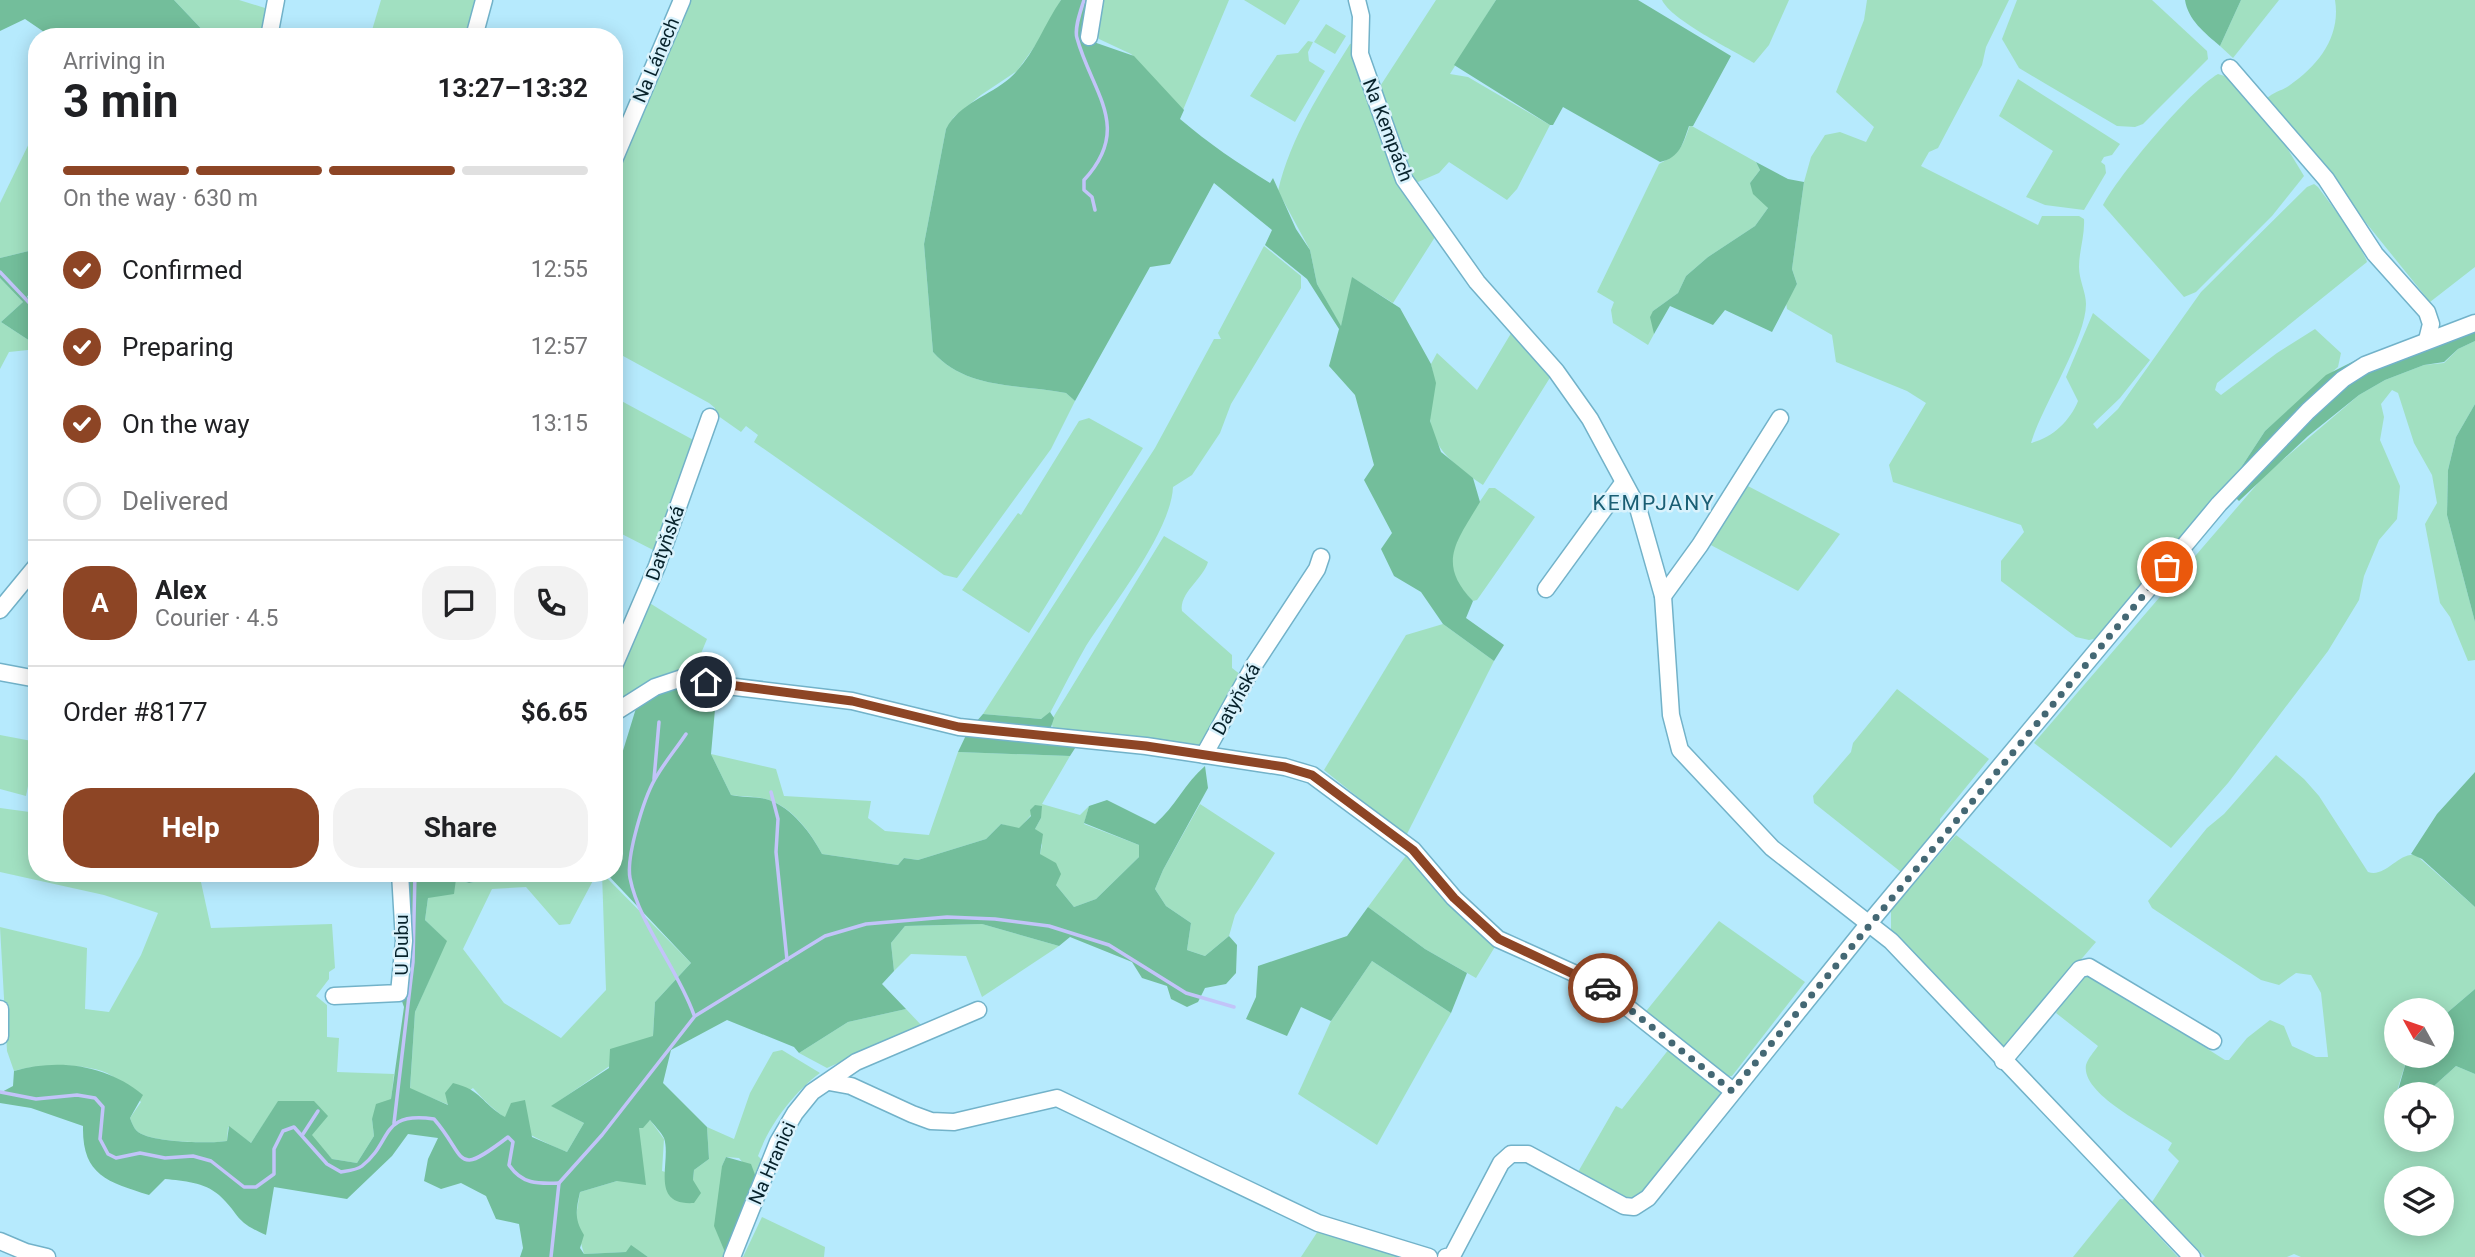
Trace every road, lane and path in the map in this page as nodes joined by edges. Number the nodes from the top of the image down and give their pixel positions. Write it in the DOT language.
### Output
graph roads {
  1 [pos="276,0"];
  2 [pos="484,0"];
  3 [pos="682,0"];
  4 [pos="1095,0"];
  5 [pos="1357,0"];
  6 [pos="271,28"];
  7 [pos="476,28"];
  8 [pos="1089,37"];
  9 [pos="2230,68"];
  10 [pos="623,139"];
  11 [pos="2475,323"];
  12 [pos="2427,340"];
  13 [pos="710,417"];
  14 [pos="1780,418"];
  15 [pos="1623,483"];
  16 [pos="1321,557"];
  17 [pos="28,576"];
  18 [pos="1546,589"];
  19 [pos="1663,596"];
  20 [pos="0,610"];
  21 [pos="623,645"];
  22 [pos="0,672"];
  23 [pos="28,677"];
  24 [pos="623,707"];
  25 [pos="1204,755"];
  26 [pos="401,882"];
  27 [pos="1870,922"];
  28 [pos="334,996"];
  29 [pos="0,1009"];
  30 [pos="978,1010"];
  31 [pos="0,1036"];
  32 [pos="2213,1041"];
  33 [pos="2003,1061"];
  34 [pos="829,1082"];
  35 [pos="1732,1091"];
  36 [pos="0,1241"];
  37 [pos="47,1257"];
  38 [pos="732,1257"];
  39 [pos="1429,1257"];
  40 [pos="1446,1257"];
  41 [pos="2192,1257"];
  1 -- 6 [label="street"];
  2 -- 7 [label="street"];
  3 -- 10 [label="street, Na Lánech"];
  4 -- 8 [label="street"];
  5 -- 15 [label="street, Na Kempách"];
  9 -- 12 [label="street"];
  11 -- 12 [label="street"];
  12 -- 27 [label="street"];
  13 -- 21 [label="street, Datyňská"];
  14 -- 19 [label="street"];
  15 -- 18 [label="street"];
  15 -- 19 [label="street, Na Kempách"];
  16 -- 25 [label="street, Datyňská"];
  17 -- 20 [label="street"];
  19 -- 27 [label="street, Na Kempách"];
  22 -- 23 [label="street"];
  24 -- 25 [label="street, Datyňská"];
  25 -- 35 [label="street"];
  26 -- 28 [label="street, U Dubu"];
  27 -- 33 [label="street, Na Kempách"];
  27 -- 35 [label="street"];
  29 -- 31 [label="street"];
  30 -- 34 [label="street, Na Hranici"];
  32 -- 33 [label="street"];
  33 -- 41 [label="street, Na Kempách"];
  34 -- 38 [label="street, Na Hranici"];
  34 -- 39 [label="street"];
  35 -- 40 [label="street"];
  36 -- 37 [label="street"];
}
